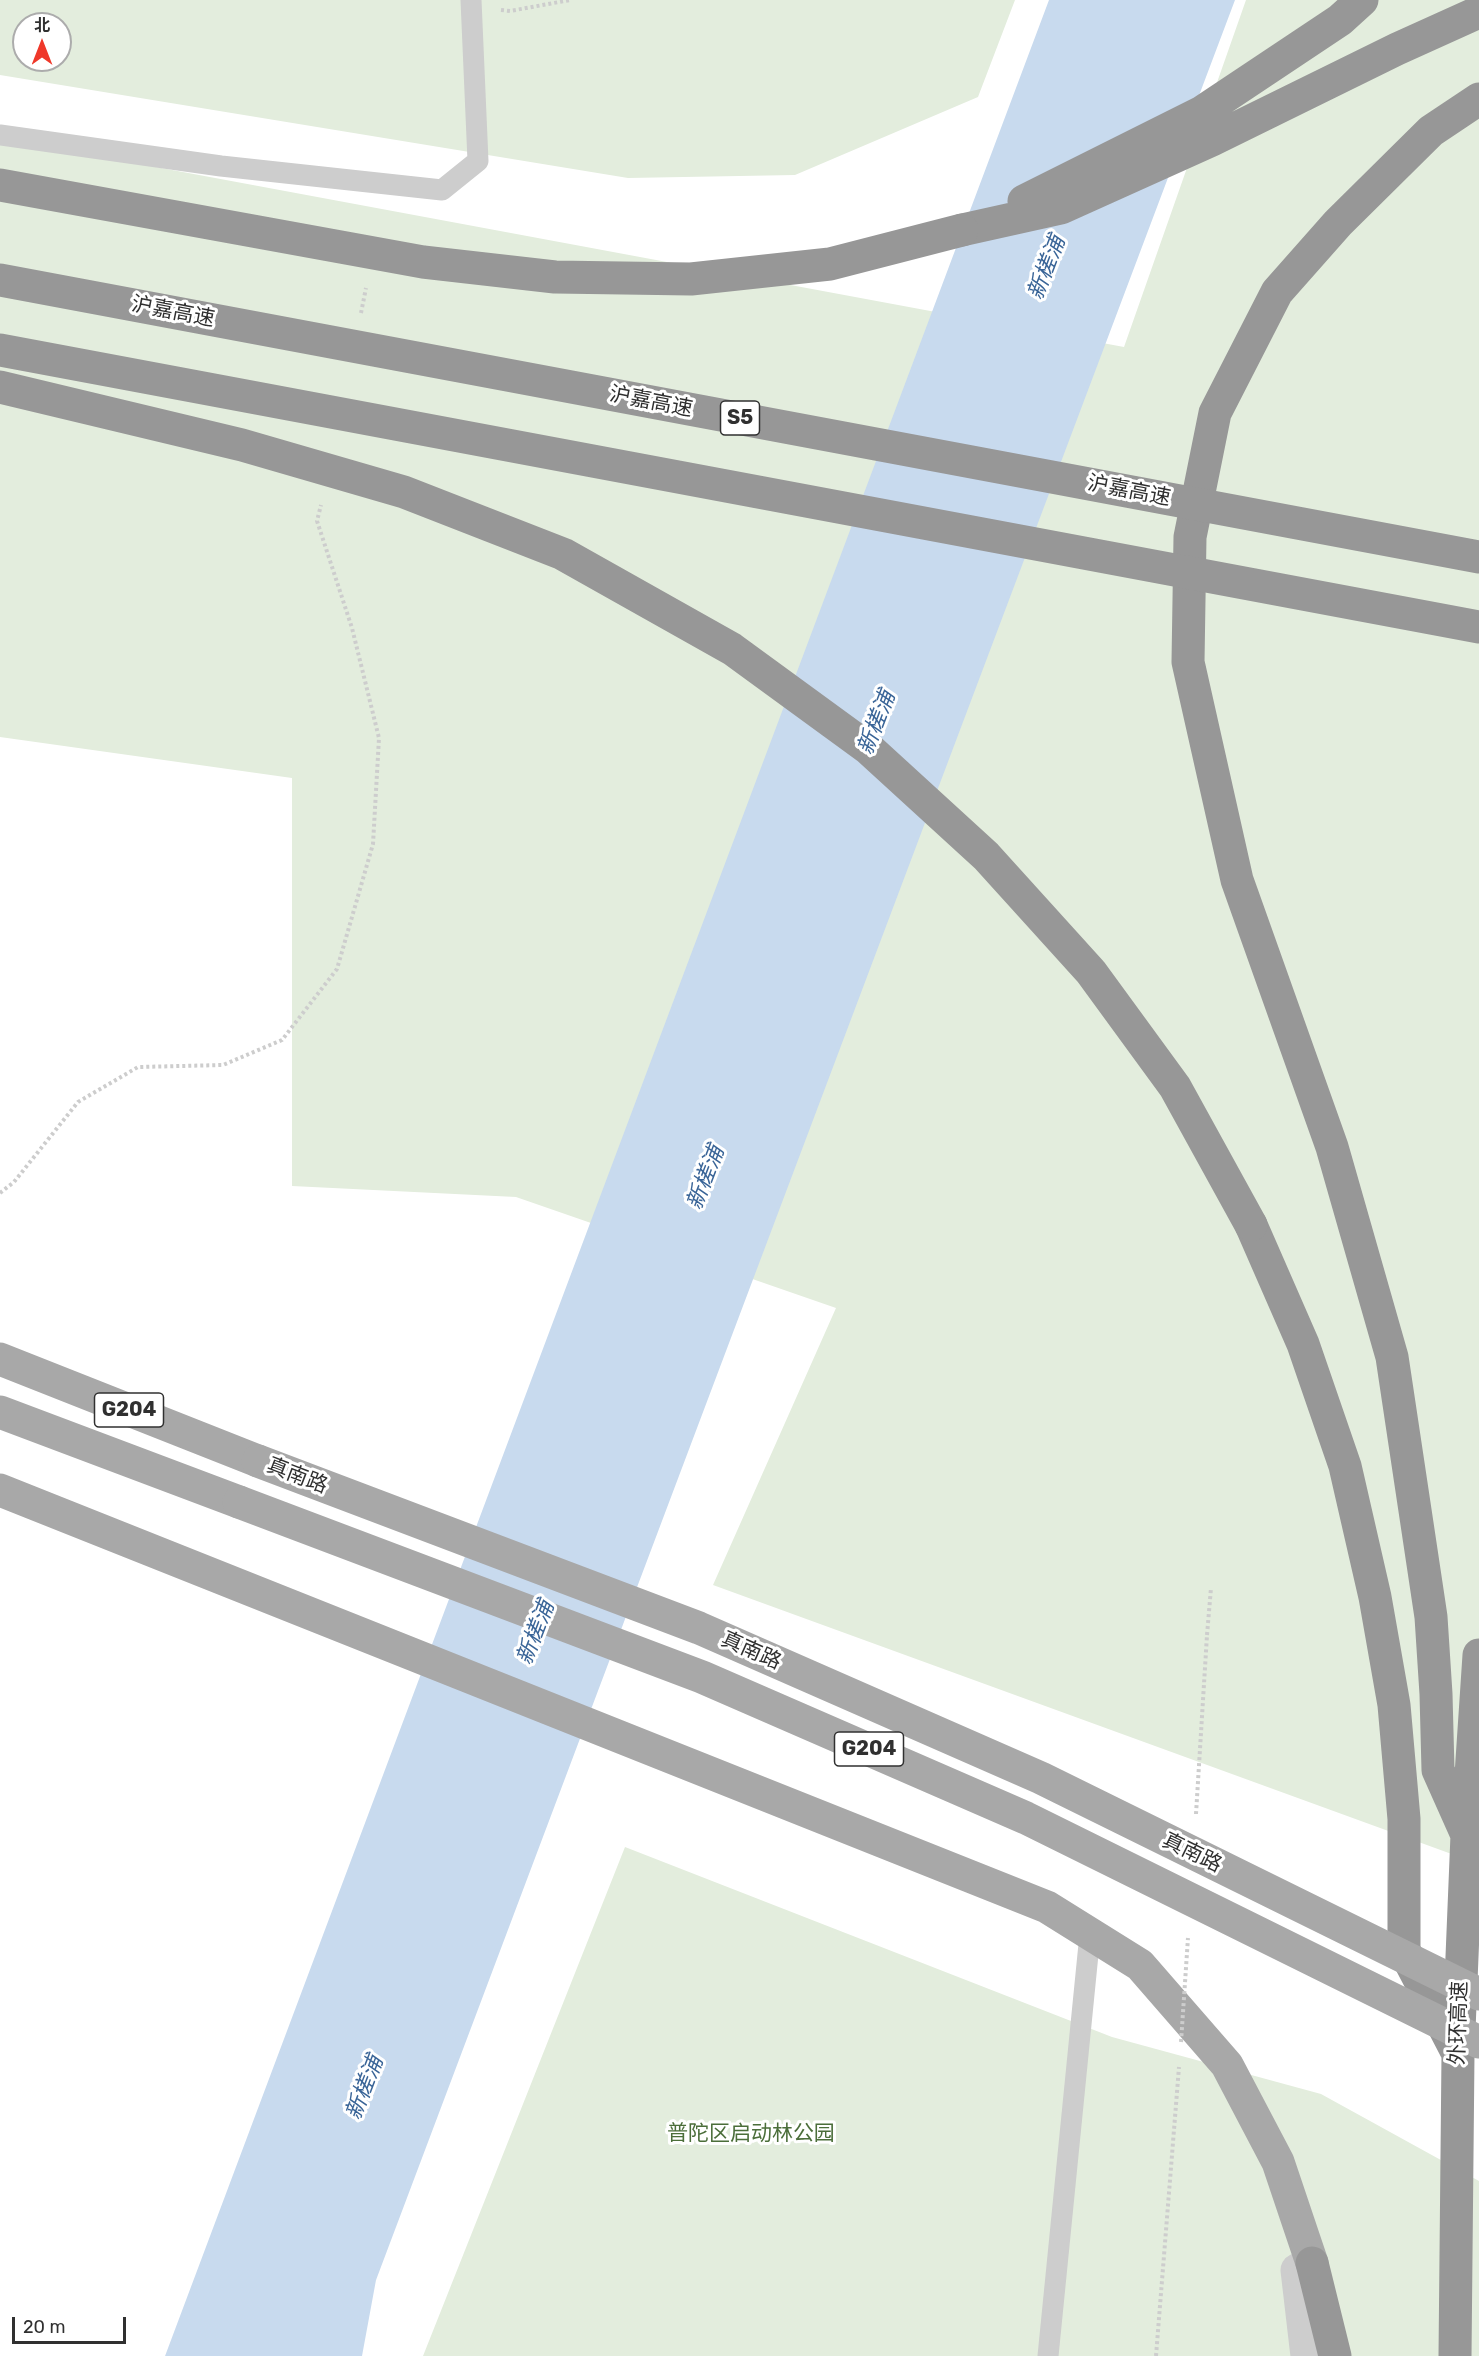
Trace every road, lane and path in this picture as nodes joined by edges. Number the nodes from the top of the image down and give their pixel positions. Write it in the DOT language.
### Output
graph roads {
  1 [pos="471,0"];
  2 [pos="1362,0"];
  3 [pos="1479,12"];
  4 [pos="1479,99"];
  5 [pos="0,135"];
  6 [pos="0,185"];
  7 [pos="962,230"];
  8 [pos="0,280"];
  9 [pos="367,284"];
  10 [pos="360,318"];
  11 [pos="0,350"];
  12 [pos="0,387"];
  13 [pos="322,499"];
  14 [pos="1479,557"];
  15 [pos="1170,569"];
  16 [pos="1479,627"];
  17 [pos="1479,647"];
  18 [pos="0,1193"];
  19 [pos="0,1359"];
  20 [pos="0,1412"];
  21 [pos="0,1490"];
  22 [pos="1210,1588"];
  23 [pos="1207,1635"];
  24 [pos="1479,1655"];
  25 [pos="1467,1835"];
  26 [pos="1090,1934"];
  27 [pos="1185,1988"];
  28 [pos="1479,1994"];
  29 [pos="1468,2048"];
  30 [pos="1180,2054"];
  31 [pos="1179,2065"];
  32 [pos="1312,2263"];
  33 [pos="1048,2356"];
  34 [pos="1156,2356"];
  35 [pos="1307,2356"];
  36 [pos="1335,2356"];
  37 [pos="1455,2356"];
  1 -- 5 [label="lane"];
  2 -- 7 [label="highway"];
  3 -- 7 [label="highway"];
  4 -- 25 [label="highway"];
  6 -- 7 [label="highway, bridge"];
  8 -- 14 [label="highway, 沪嘉高速 / S5, bridge"];
  9 -- 10 [label="path"];
  11 -- 15 [label="highway, bridge"];
  12 -- 29 [label="highway, bridge"];
  13 -- 18 [label="path"];
  15 -- 16 [label="highway, bridge"];
  15 -- 17 [label="highway, bridge"];
  19 -- 28 [label="main road, 真南路 / G204, bridge"];
  20 -- 29 [label="main road, 真南路 / G204, bridge"];
  21 -- 26 [label="main road"];
  22 -- 23 [label="path"];
  24 -- 25 [label="highway, 外环高速"];
  25 -- 29 [label="highway, 外环高速"];
  26 -- 32 [label="main road"];
  26 -- 33 [label="lane"];
  27 -- 30 [label="path, bridge"];
  29 -- 37 [label="highway, 外环高速"];
  31 -- 34 [label="path"];
  32 -- 35 [label="street"];
  32 -- 36 [label="highway"];
}
